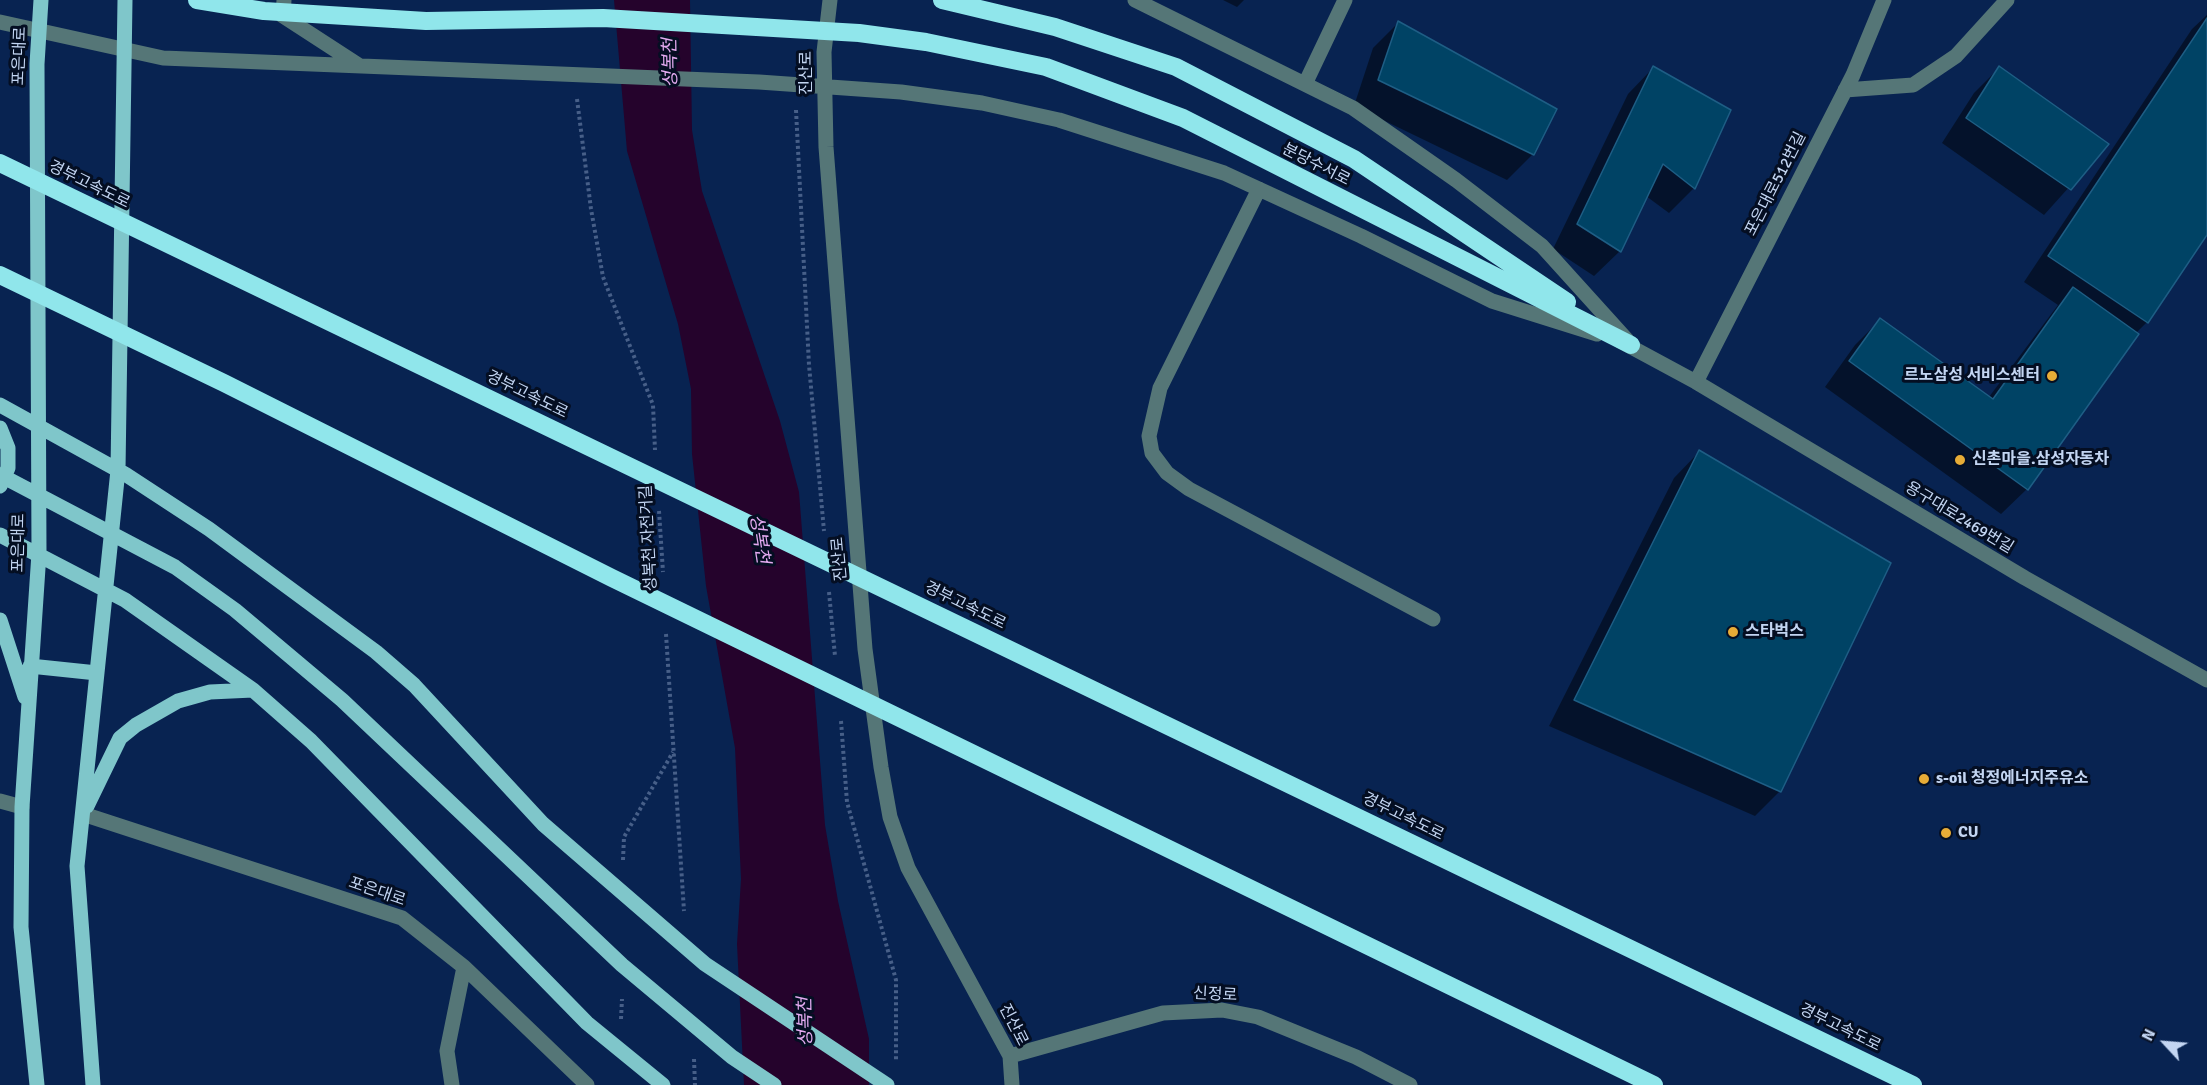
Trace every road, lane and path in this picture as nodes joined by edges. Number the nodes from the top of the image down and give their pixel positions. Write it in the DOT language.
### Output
graph roads {
  1 [pos="41,0"];
  2 [pos="125,0"];
  3 [pos="197,0"];
  4 [pos="284,0"];
  5 [pos="830,0"];
  6 [pos="942,0"];
  7 [pos="1135,0"];
  8 [pos="1345,0"];
  9 [pos="1884,0"];
  10 [pos="2007,0"];
  11 [pos="0,22"];
  12 [pos="39,31"];
  13 [pos="126,50"];
  14 [pos="362,67"];
  15 [pos="1305,84"];
  16 [pos="1845,90"];
  17 [pos="576,92"];
  18 [pos="0,163"];
  19 [pos="1259,189"];
  20 [pos="0,275"];
  21 [pos="1631,345"];
  22 [pos="1696,382"];
  23 [pos="0,405"];
  24 [pos="38,425"];
  25 [pos="0,428"];
  26 [pos="655,451"];
  27 [pos="118,471"];
  28 [pos="0,475"];
  29 [pos="0,486"];
  30 [pos="659,509"];
  31 [pos="0,535"];
  32 [pos="39,553"];
  33 [pos="663,579"];
  34 [pos="105,590"];
  35 [pos="1433,619"];
  36 [pos="0,620"];
  37 [pos="666,625"];
  38 [pos="30,666"];
  39 [pos="97,674"];
  40 [pos="2207,680"];
  41 [pos="253,690"];
  42 [pos="27,703"];
  43 [pos="0,801"];
  44 [pos="22,807"];
  45 [pos="83,814"];
  46 [pos="685,918"];
  47 [pos="464,967"];
  48 [pos="693,1049"];
  49 [pos="1010,1056"];
  50 [pos="37,1085"];
  51 [pos="93,1085"];
  52 [pos="452,1085"];
  53 [pos="587,1085"];
  54 [pos="663,1085"];
  55 [pos="695,1085"];
  56 [pos="774,1085"];
  57 [pos="887,1085"];
  58 [pos="1012,1085"];
  59 [pos="1410,1085"];
  60 [pos="1654,1085"];
  61 [pos="1913,1085"];
  1 -- 12 [label="main road, 포은대로"];
  2 -- 13 [label="main road"];
  3 -- 21 [label="highway, 분당수서로"];
  4 -- 14 [label="street"];
  5 -- 49 [label="street, 진산로"];
  6 -- 21 [label="highway, 분당수서로"];
  7 -- 15 [label="street"];
  8 -- 15 [label="street"];
  9 -- 16 [label="street, 포은대로512번길"];
  10 -- 16 [label="street"];
  11 -- 12 [label="street"];
  12 -- 13 [label="street"];
  12 -- 24 [label="main road, 포은대로"];
  13 -- 14 [label="street"];
  13 -- 27 [label="main road"];
  14 -- 19 [label="street"];
  15 -- 21 [label="street"];
  16 -- 22 [label="street, 포은대로512번길"];
  17 -- 26 [label="path"];
  18 -- 61 [label="highway, 경부고속도로"];
  19 -- 21 [label="street"];
  19 -- 35 [label="street"];
  20 -- 60 [label="highway"];
  21 -- 22 [label="street, 용구대로2469번길"];
  22 -- 40 [label="street, 용구대로2469번길"];
  23 -- 24 [label="main road"];
  24 -- 27 [label="main road"];
  24 -- 32 [label="main road, 포은대로"];
  25 -- 29 [label="main road"];
  27 -- 34 [label="main road"];
  27 -- 57 [label="main road"];
  28 -- 56 [label="main road"];
  30 -- 33 [label="path, 성복천 자전거길"];
  31 -- 32 [label="main road"];
  32 -- 34 [label="main road"];
  32 -- 38 [label="main road, 포은대로"];
  34 -- 39 [label="main road"];
  34 -- 41 [label="main road"];
  36 -- 42 [label="main road"];
  37 -- 46 [label="path"];
  38 -- 39 [label="main road"];
  38 -- 42 [label="main road, 포은대로"];
  39 -- 45 [label="main road"];
  41 -- 45 [label="main road"];
  41 -- 54 [label="main road"];
  42 -- 44 [label="main road, 포은대로"];
  43 -- 44 [label="street"];
  44 -- 50 [label="main road, 포은대로"];
  45 -- 47 [label="street, 포은대로"];
  45 -- 51 [label="main road"];
  47 -- 52 [label="street"];
  47 -- 53 [label="street, 포은대로"];
  48 -- 55 [label="path"];
  49 -- 58 [label="street, 진산로"];
  49 -- 59 [label="street, 신정로"];
}
